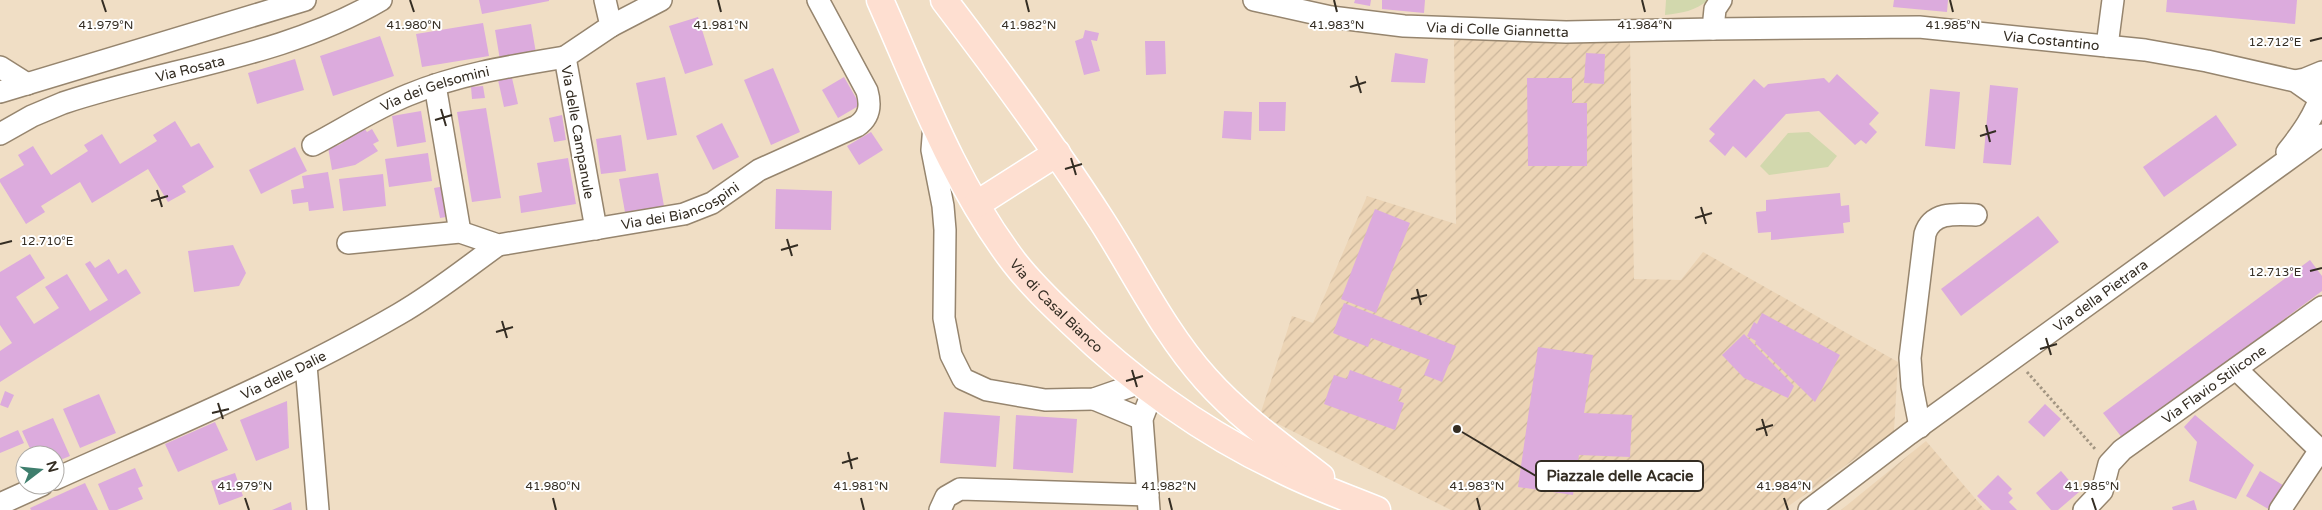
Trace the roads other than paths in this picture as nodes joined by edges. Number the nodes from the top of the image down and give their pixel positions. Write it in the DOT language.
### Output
graph roads {
  1 [pos="244,0"];
  2 [pos="305,0"];
  3 [pos="381,0"];
  4 [pos="605,0"];
  5 [pos="661,0"];
  6 [pos="818,0"];
  7 [pos="880,0"];
  8 [pos="944,0"];
  9 [pos="1254,0"];
  10 [pos="1721,0"];
  11 [pos="2113,0"];
  12 [pos="264,12"];
  13 [pos="611,26"];
  14 [pos="1713,29"];
  15 [pos="2107,46"];
  16 [pos="565,57"];
  17 [pos="0,67"];
  18 [pos="2322,72"];
  19 [pos="2295,81"];
  20 [pos="27,84"];
  21 [pos="435,85"];
  22 [pos="0,92"];
  23 [pos="2321,96"];
  24 [pos="934,125"];
  25 [pos="0,134"];
  26 [pos="2322,135"];
  27 [pos="313,145"];
  28 [pos="1056,153"];
  29 [pos="2256,182"];
  30 [pos="977,204"];
  31 [pos="1976,215"];
  32 [pos="596,229"];
  33 [pos="460,232"];
  34 [pos="348,243"];
  35 [pos="498,245"];
  36 [pos="2322,308"];
  37 [pos="306,365"];
  38 [pos="2236,369"];
  39 [pos="1146,388"];
  40 [pos="1094,399"];
  41 [pos="1142,419"];
  42 [pos="1920,427"];
  43 [pos="2321,451"];
  44 [pos="65,474"];
  45 [pos="20,495"];
  46 [pos="1352,500"];
  47 [pos="1148,503"];
  48 [pos="0,504"];
  49 [pos="318,510"];
  50 [pos="940,510"];
  51 [pos="1378,510"];
  52 [pos="1809,510"];
  53 [pos="2084,510"];
  54 [pos="2280,510"];
  1 -- 12 [label="street"];
  2 -- 12 [label="street"];
  3 -- 25 [label="street, Via Rosata"];
  4 -- 13 [label="street"];
  5 -- 13 [label="street"];
  6 -- 32 [label="street, Via dei Biancospini"];
  7 -- 24 [label="main road, Via di Casal Bianco"];
  8 -- 28 [label="main road, Via di Casal Bianco"];
  9 -- 14 [label="street, Via di Colle Giannetta"];
  10 -- 14 [label="street"];
  11 -- 15 [label="street"];
  12 -- 20 [label="street"];
  13 -- 16 [label="street, Via delle Campanule"];
  14 -- 15 [label="street, Via Costantino"];
  15 -- 19 [label="street, Via Costantino"];
  16 -- 21 [label="street, Via dei Gelsomini"];
  16 -- 32 [label="street, Via delle Campanule"];
  17 -- 20 [label="street"];
  18 -- 19 [label="street"];
  19 -- 23 [label="street"];
  20 -- 22 [label="street"];
  21 -- 27 [label="street, Via dei Gelsomini"];
  21 -- 33 [label="street"];
  23 -- 29 [label="street"];
  24 -- 30 [label="main road, Via di Casal Bianco"];
  24 -- 40 [label="street"];
  26 -- 29 [label="street, Via della Pietrara"];
  28 -- 30 [label="main road"];
  28 -- 46 [label="main road, Via di Casal Bianco"];
  29 -- 42 [label="street, Via della Pietrara"];
  30 -- 39 [label="main road, Via di Casal Bianco"];
  31 -- 42 [label="street"];
  32 -- 35 [label="street, Via dei Biancospini"];
  33 -- 34 [label="street, Via dei Biancospini"];
  33 -- 35 [label="street, Via dei Biancospini"];
  35 -- 37 [label="street, Via delle Dalie"];
  36 -- 38 [label="street, Via Flavio Stilicone"];
  37 -- 44 [label="street, Via delle Dalie"];
  37 -- 49 [label="street"];
  38 -- 43 [label="street"];
  38 -- 53 [label="street, Via Flavio Stilicone"];
  39 -- 40 [label="street"];
  39 -- 41 [label="street"];
  39 -- 46 [label="main road, Via di Casal Bianco"];
  40 -- 41 [label="street"];
  41 -- 47 [label="street"];
  42 -- 52 [label="street, Via della Pietrara"];
  43 -- 54 [label="street"];
  45 -- 48 [label="street"];
  46 -- 51 [label="main road, Via di Casal Bianco"];
  47 -- 50 [label="street"];
}
